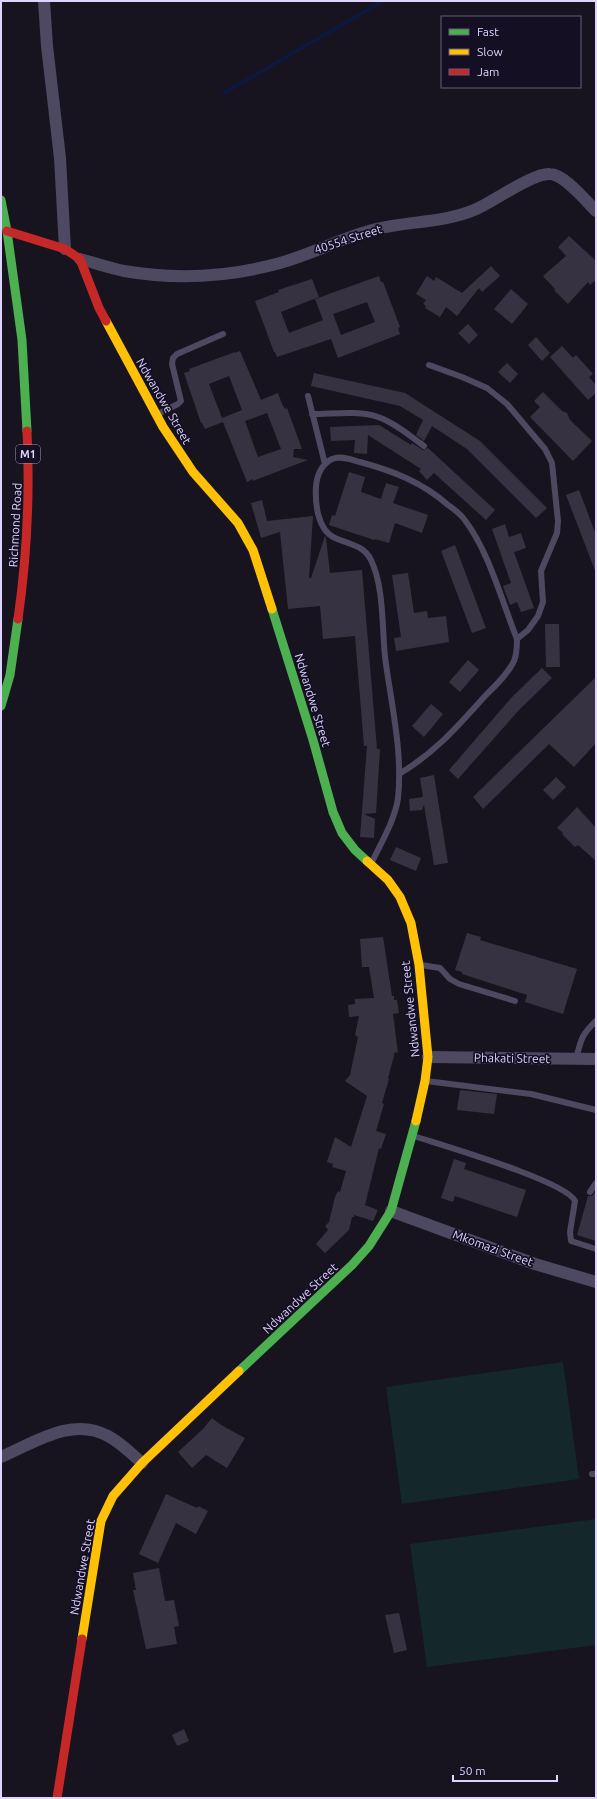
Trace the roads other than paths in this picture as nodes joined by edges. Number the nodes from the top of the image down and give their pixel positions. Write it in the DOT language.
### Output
graph roads {
  1 [pos="44,1"];
  2 [pos="1,200"];
  3 [pos="596,211"];
  4 [pos="7,231"];
  5 [pos="64,249"];
  6 [pos="80,259"];
  7 [pos="223,334"];
  8 [pos="429,366"];
  9 [pos="308,396"];
  10 [pos="312,414"];
  11 [pos="156,415"];
  12 [pos="424,446"];
  13 [pos="325,464"];
  14 [pos="517,640"];
  15 [pos="1,706"];
  16 [pos="399,774"];
  17 [pos="371,864"];
  18 [pos="419,965"];
  19 [pos="515,1001"];
  20 [pos="596,1021"];
  21 [pos="428,1057"];
  22 [pos="576,1059"];
  23 [pos="595,1060"];
  24 [pos="425,1081"];
  25 [pos="596,1110"];
  26 [pos="413,1136"];
  27 [pos="596,1183"];
  28 [pos="590,1192"];
  29 [pos="391,1211"];
  30 [pos="596,1249"];
  31 [pos="596,1282"];
  32 [pos="1,1457"];
  33 [pos="142,1463"];
  34 [pos="57,1798"];
  1 -- 5 [label="street"];
  2 -- 4 [label="main road, Richmond Road / M1"];
  3 -- 6 [label="street, 40554 Street"];
  4 -- 5 [label="main road"];
  4 -- 15 [label="main road, Richmond Road / M1"];
  5 -- 6 [label="main road"];
  6 -- 11 [label="main road, Ndwandwe Street"];
  7 -- 11 [label="lane"];
  8 -- 14 [label="lane"];
  9 -- 10 [label="lane"];
  10 -- 12 [label="lane"];
  10 -- 13 [label="lane"];
  11 -- 17 [label="main road, Ndwandwe Street"];
  13 -- 14 [label="lane"];
  13 -- 16 [label="lane"];
  14 -- 16 [label="lane"];
  16 -- 17 [label="lane"];
  17 -- 18 [label="main road, Ndwandwe Street"];
  18 -- 19 [label="lane"];
  18 -- 21 [label="main road, Ndwandwe Street"];
  20 -- 22 [label="lane"];
  21 -- 22 [label="street, Phakati Street"];
  21 -- 24 [label="main road, Ndwandwe Street"];
  22 -- 23 [label="street, Phakati Street"];
  24 -- 25 [label="lane"];
  24 -- 26 [label="main road, Ndwandwe Street"];
  26 -- 29 [label="main road, Ndwandwe Street"];
  26 -- 30 [label="lane"];
  27 -- 28 [label="lane"];
  29 -- 31 [label="street, Mkomazi Street"];
  29 -- 33 [label="main road, Ndwandwe Street"];
  32 -- 33 [label="street"];
  33 -- 34 [label="main road, Ndwandwe Street"];
}
